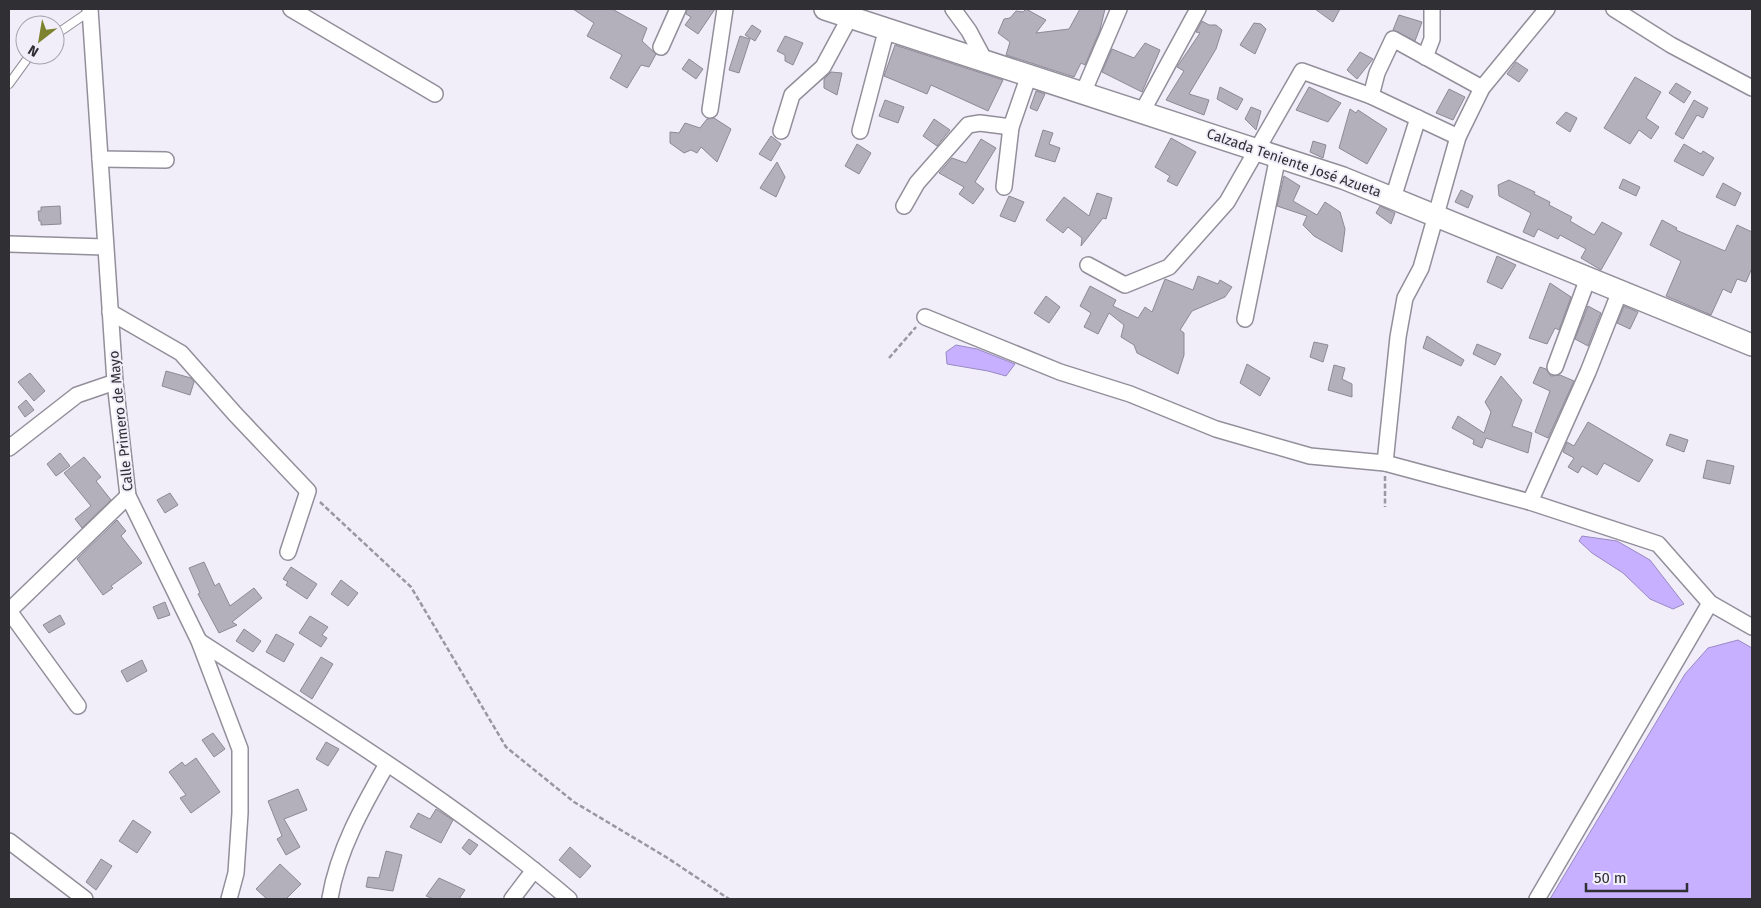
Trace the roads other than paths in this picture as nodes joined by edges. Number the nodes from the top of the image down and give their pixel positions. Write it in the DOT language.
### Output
graph roads {
  1 [pos="291,9"];
  2 [pos="678,9"];
  3 [pos="725,9"];
  4 [pos="825,9"];
  5 [pos="954,9"];
  6 [pos="1120,9"];
  7 [pos="1198,9"];
  8 [pos="1432,9"];
  9 [pos="1547,9"];
  10 [pos="1614,9"];
  11 [pos="90,10"];
  12 [pos="850,17"];
  13 [pos="65,28"];
  14 [pos="887,28"];
  15 [pos="661,47"];
  16 [pos="1425,57"];
  17 [pos="985,61"];
  18 [pos="23,65"];
  19 [pos="1029,75"];
  20 [pos="9,84"];
  21 [pos="1482,88"];
  22 [pos="1752,88"];
  23 [pos="1083,93"];
  24 [pos="435,94"];
  25 [pos="1371,96"];
  26 [pos="710,110"];
  27 [pos="1142,112"];
  28 [pos="1418,118"];
  29 [pos="1011,127"];
  30 [pos="781,131"];
  31 [pos="860,131"];
  32 [pos="1458,137"];
  33 [pos="1256,150"];
  34 [pos="1278,156"];
  35 [pos="100,160"];
  36 [pos="166,160"];
  37 [pos="1004,187"];
  38 [pos="1393,198"];
  39 [pos="904,206"];
  40 [pos="1437,216"];
  41 [pos="9,244"];
  42 [pos="105,247"];
  43 [pos="1088,265"];
  44 [pos="1588,278"];
  45 [pos="1620,292"];
  46 [pos="110,312"];
  47 [pos="925,317"];
  48 [pos="1245,319"];
  49 [pos="1752,345"];
  50 [pos="1555,367"];
  51 [pos="115,382"];
  52 [pos="9,448"];
  53 [pos="1385,463"];
  54 [pos="128,496"];
  55 [pos="1530,502"];
  56 [pos="288,552"];
  57 [pos="1710,603"];
  58 [pos="9,611"];
  59 [pos="1752,627"];
  60 [pos="199,641"];
  61 [pos="78,706"];
  62 [pos="387,764"];
  63 [pos="9,841"];
  64 [pos="534,870"];
  65 [pos="519,896"];
  66 [pos="330,898"];
  67 [pos="85,899"];
  68 [pos="229,899"];
  69 [pos="569,899"];
  70 [pos="1537,899"];
  1 -- 24 [label="street"];
  2 -- 15 [label="street"];
  3 -- 26 [label="street"];
  4 -- 12 [label="main road, Calzada Teniente José Azueta"];
  5 -- 17 [label="street"];
  6 -- 23 [label="street"];
  7 -- 27 [label="street"];
  8 -- 16 [label="street"];
  9 -- 21 [label="street"];
  10 -- 22 [label="street"];
  11 -- 13 [label="lane"];
  11 -- 35 [label="street, Calle Primero de Mayo"];
  12 -- 14 [label="main road, Calzada Teniente José Azueta"];
  12 -- 30 [label="street"];
  14 -- 17 [label="main road, Calzada Teniente José Azueta"];
  14 -- 31 [label="street"];
  16 -- 21 [label="street"];
  16 -- 25 [label="street"];
  17 -- 19 [label="main road, Calzada Teniente José Azueta"];
  18 -- 20 [label="lane"];
  19 -- 23 [label="main road, Calzada Teniente José Azueta"];
  19 -- 29 [label="street"];
  21 -- 32 [label="street"];
  23 -- 27 [label="main road, Calzada Teniente José Azueta"];
  25 -- 28 [label="street"];
  25 -- 33 [label="street"];
  27 -- 33 [label="main road, Calzada Teniente José Azueta"];
  28 -- 32 [label="street"];
  28 -- 38 [label="street"];
  29 -- 37 [label="street"];
  29 -- 39 [label="street"];
  32 -- 40 [label="street"];
  33 -- 34 [label="main road, Calzada Teniente José Azueta"];
  33 -- 43 [label="street"];
  34 -- 38 [label="main road, Calzada Teniente José Azueta"];
  34 -- 48 [label="street"];
  35 -- 36 [label="street"];
  35 -- 42 [label="street, Calle Primero de Mayo"];
  38 -- 40 [label="main road, Calzada Teniente José Azueta"];
  40 -- 44 [label="main road, Calzada Teniente José Azueta"];
  40 -- 53 [label="street"];
  41 -- 42 [label="street"];
  42 -- 46 [label="street, Calle Primero de Mayo"];
  44 -- 45 [label="main road, Calzada Teniente José Azueta"];
  44 -- 50 [label="street"];
  45 -- 49 [label="main road, Calzada Teniente José Azueta"];
  45 -- 55 [label="street"];
  46 -- 51 [label="street, Calle Primero de Mayo"];
  46 -- 56 [label="street"];
  47 -- 53 [label="street"];
  51 -- 52 [label="street"];
  51 -- 54 [label="street, Calle Primero de Mayo"];
  53 -- 55 [label="street"];
  54 -- 58 [label="street"];
  54 -- 60 [label="street, Calle Primero de Mayo"];
  55 -- 57 [label="street"];
  57 -- 59 [label="street"];
  57 -- 70 [label="street"];
  58 -- 61 [label="street"];
  60 -- 62 [label="street"];
  60 -- 68 [label="street, Calle Primero de Mayo"];
  62 -- 64 [label="street"];
  62 -- 66 [label="street"];
  63 -- 67 [label="street"];
  64 -- 65 [label="street"];
  64 -- 69 [label="street"];
}
